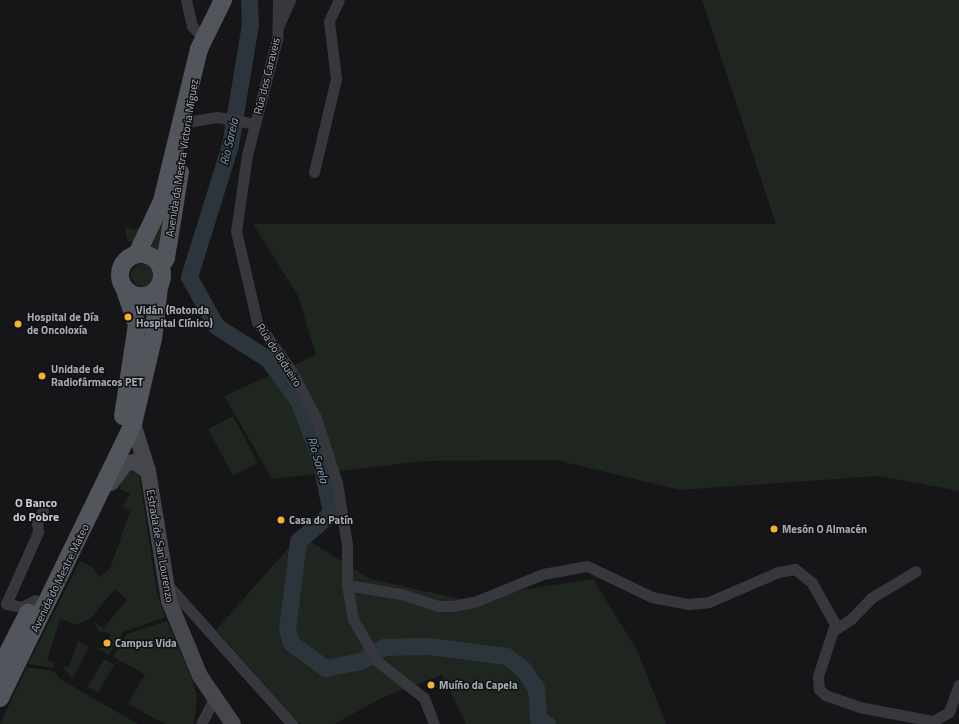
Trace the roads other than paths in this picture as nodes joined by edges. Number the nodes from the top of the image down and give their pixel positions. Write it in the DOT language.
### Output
graph roads {
  1 [pos="186,0"];
  2 [pos="223,0"];
  3 [pos="278,0"];
  4 [pos="290,0"];
  5 [pos="339,0"];
  6 [pos="277,28"];
  7 [pos="201,43"];
  8 [pos="188,122"];
  9 [pos="252,123"];
  10 [pos="314,172"];
  11 [pos="137,254"];
  12 [pos="161,266"];
  13 [pos="159,287"];
  14 [pos="124,288"];
  15 [pos="137,326"];
  16 [pos="145,378"];
  17 [pos="133,424"];
  18 [pos="117,452"];
  19 [pos="148,471"];
  20 [pos="43,510"];
  21 [pos="916,571"];
  22 [pos="57,582"];
  23 [pos="164,582"];
  24 [pos="347,585"];
  25 [pos="35,600"];
  26 [pos="11,606"];
  27 [pos="836,629"];
  28 [pos="11,647"];
  29 [pos="0,668"];
  30 [pos="959,685"];
  31 [pos="0,698"];
  32 [pos="213,700"];
  33 [pos="230,723"];
  34 [pos="201,724"];
  35 [pos="292,724"];
  36 [pos="434,724"];
  1 -- 7 [label="street"];
  2 -- 7 [label="main road, Avenida da Mestra Victoria Míguez"];
  3 -- 6 [label="street"];
  4 -- 6 [label="street, Rúa dos Caraveis"];
  5 -- 10 [label="street"];
  6 -- 9 [label="street, Rúa dos Caraveis"];
  7 -- 8 [label="main road, Avenida da Mestra Victoria Míguez"];
  7 -- 11 [label="main road, Avenida da Mestra Victoria Míguez"];
  8 -- 9 [label="street"];
  8 -- 12 [label="main road, Avenida da Mestra Victoria Míguez"];
  9 -- 24 [label="street, Rúa do Bidueiro"];
  11 -- 12 [label="main road"];
  11 -- 14 [label="main road"];
  12 -- 13 [label="main road"];
  13 -- 14 [label="main road"];
  13 -- 16 [label="main road"];
  14 -- 15 [label="main road"];
  15 -- 17 [label="street"];
  15 -- 18 [label="main road"];
  16 -- 17 [label="main road"];
  16 -- 19 [label="street"];
  17 -- 18 [label="main road"];
  17 -- 19 [label="street"];
  18 -- 22 [label="main road, Avenida do Mestre Mateo"];
  18 -- 25 [label="main road, Avenida do Mestre Mateo"];
  19 -- 22 [label="street"];
  19 -- 23 [label="street, Estrada de San Lourenzo"];
  20 -- 26 [label="street"];
  21 -- 27 [label="street"];
  22 -- 31 [label="main road, Avenida do Mestre Mateo"];
  23 -- 32 [label="street, Estrada de San Lourenzo"];
  23 -- 35 [label="street"];
  24 -- 27 [label="street"];
  24 -- 36 [label="street, Rúa do Bidueiro"];
  25 -- 26 [label="street"];
  25 -- 28 [label="main road, Avenida do Mestre Mateo"];
  26 -- 28 [label="street"];
  27 -- 30 [label="street"];
  28 -- 29 [label="main road, Avenida do Mestre Mateo"];
  32 -- 33 [label="street, Estrada de San Lourenzo"];
  32 -- 34 [label="street"];
}
